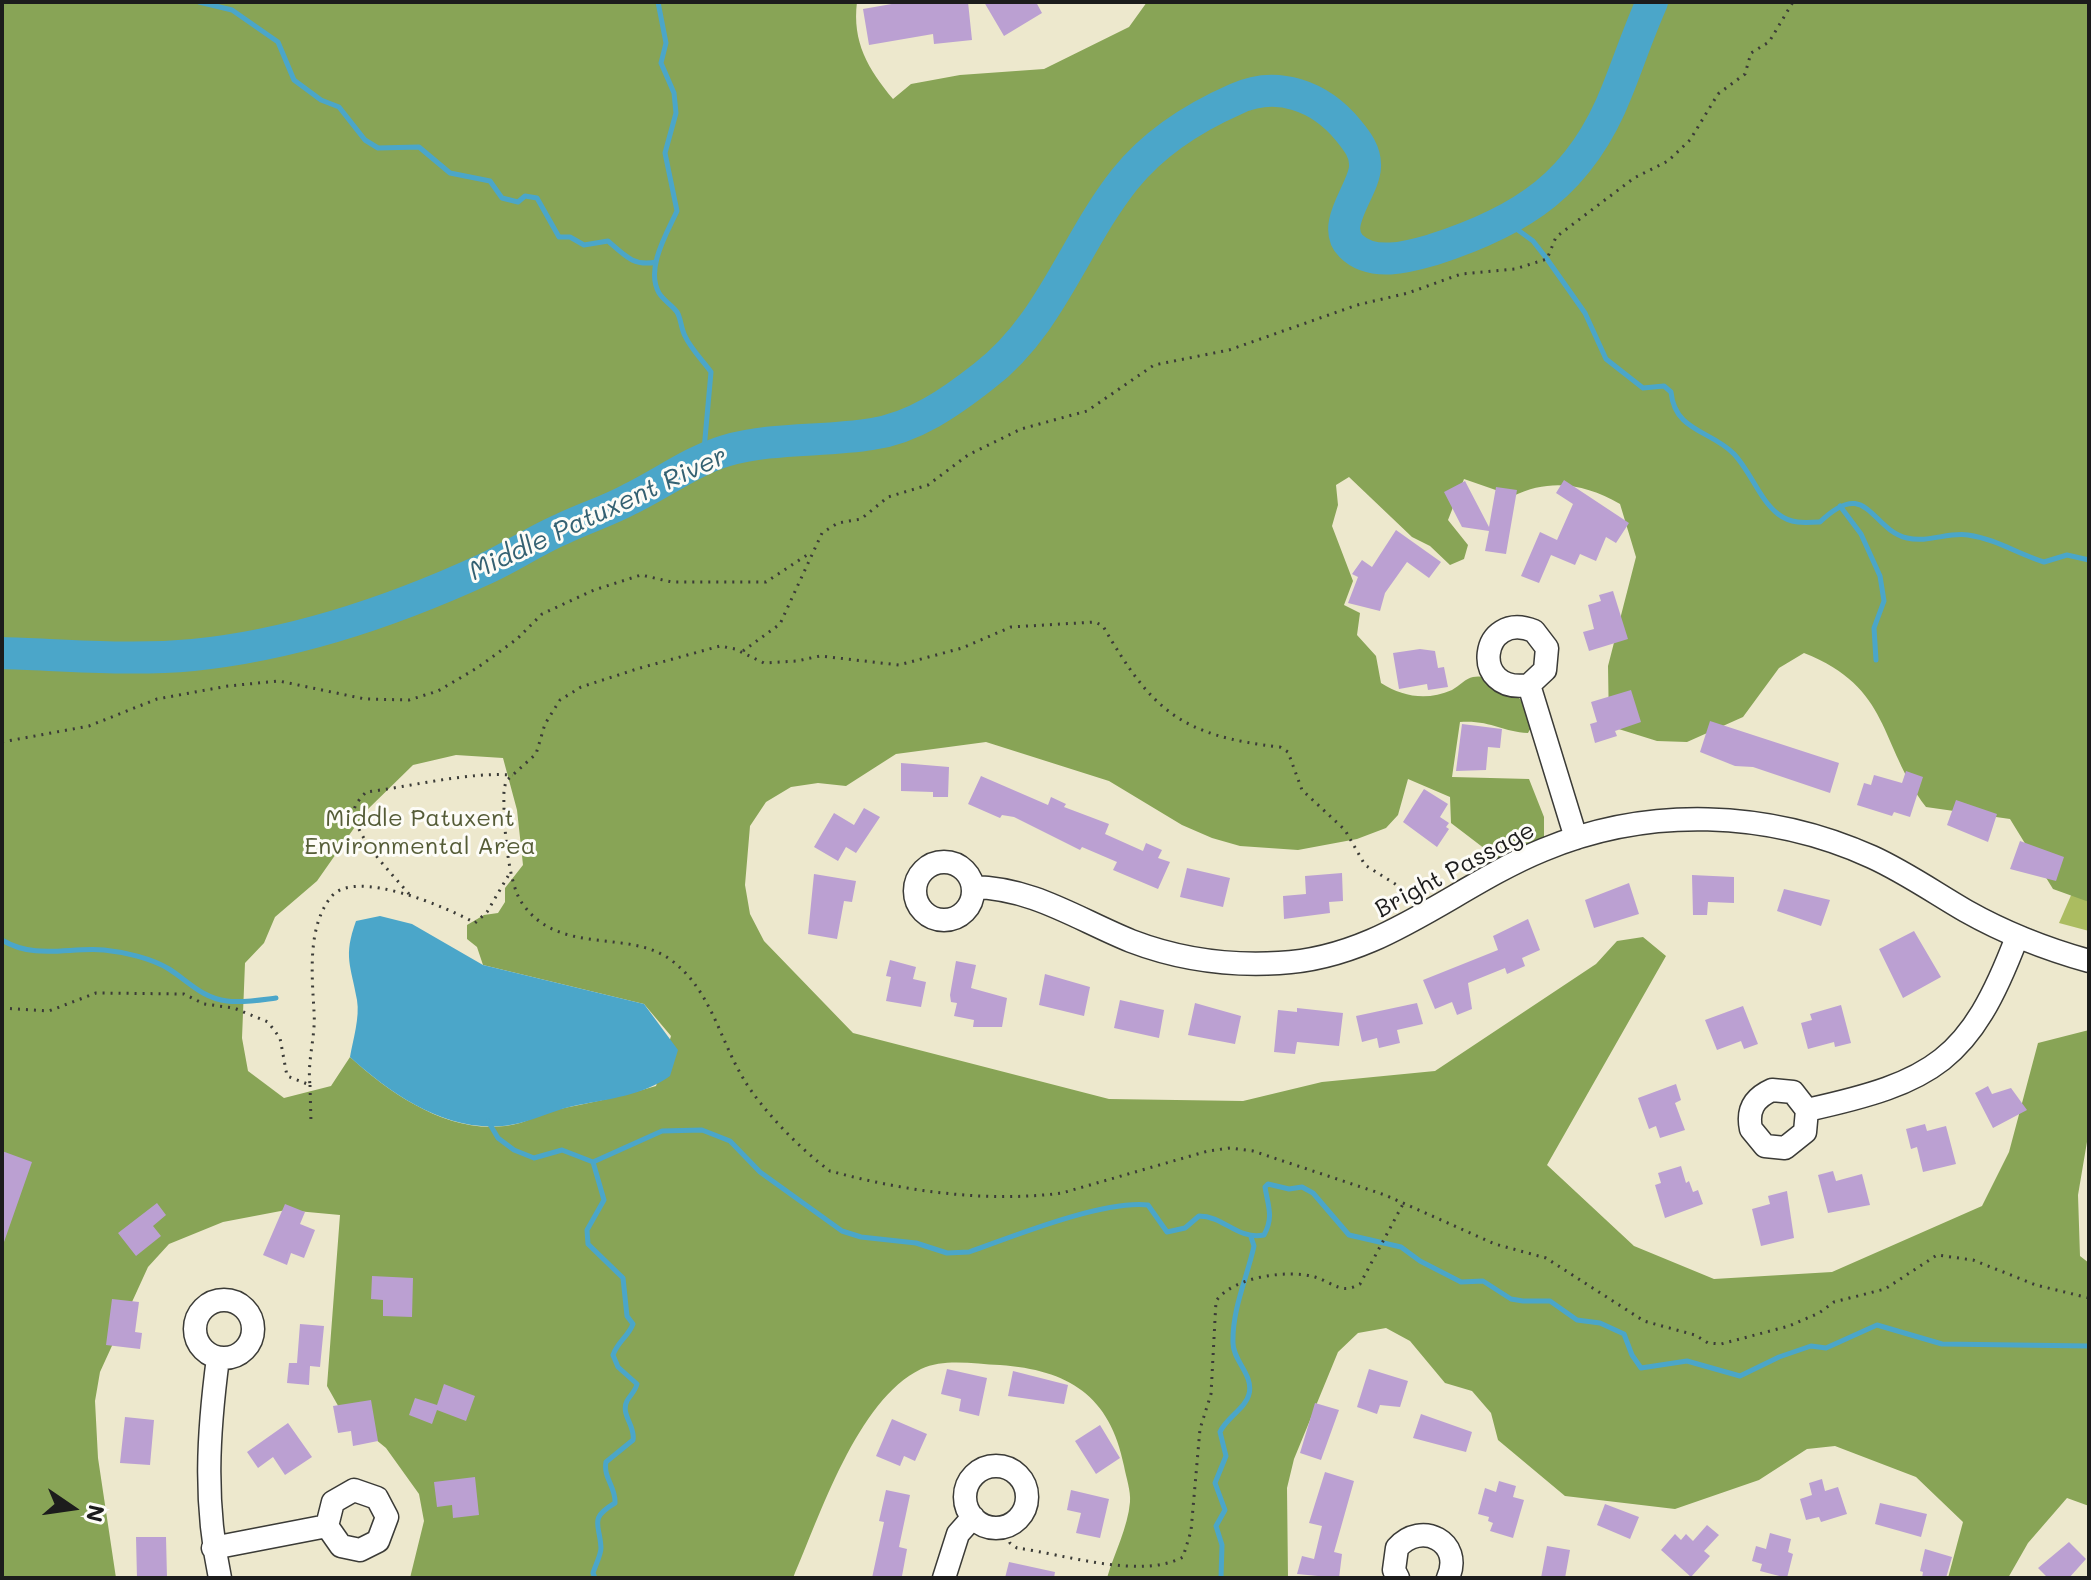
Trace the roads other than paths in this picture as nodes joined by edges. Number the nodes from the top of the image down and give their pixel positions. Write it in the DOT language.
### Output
graph roads {
  1 [pos="1529,685"];
  2 [pos="1576,838"];
  3 [pos="973,887"];
  4 [pos="2017,937"];
  5 [pos="2089,961"];
  6 [pos="1807,1110"];
  7 [pos="218,1358"];
  8 [pos="973,1517"];
  9 [pos="327,1526"];
  10 [pos="213,1548"];
  11 [pos="220,1578"];
  12 [pos="944,1578"];
  13 [pos="1398,1578"];
  14 [pos="1448,1578"];
  1 -- 2 [label="street"];
  2 -- 3 [label="street, Bright Passage"];
  2 -- 4 [label="street, Bright Passage"];
  4 -- 5 [label="street, Bright Passage"];
  4 -- 6 [label="street"];
  7 -- 10 [label="street"];
  8 -- 8 [label="street"];
  8 -- 12 [label="street"];
  9 -- 10 [label="street"];
  10 -- 11 [label="street"];
  13 -- 14 [label="street"];
}
